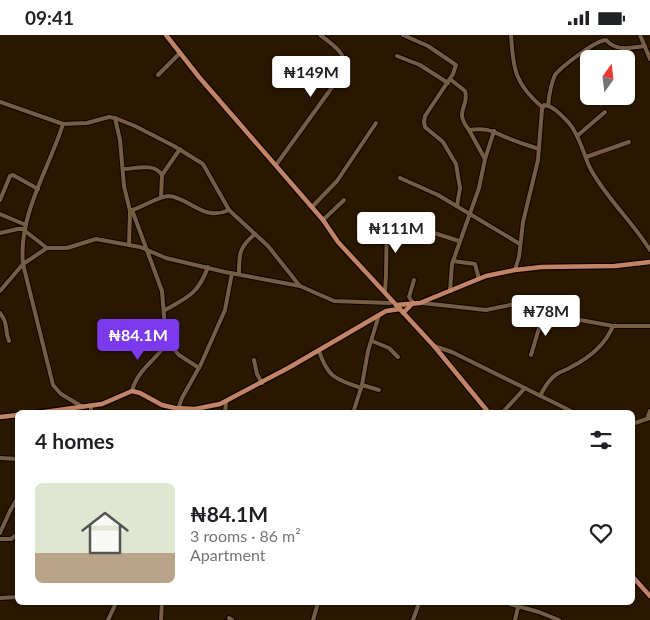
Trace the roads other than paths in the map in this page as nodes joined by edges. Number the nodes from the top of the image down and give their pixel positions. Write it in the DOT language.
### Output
graph roads {
  1 [pos="166,35"];
  2 [pos="320,35"];
  3 [pos="403,35"];
  4 [pos="511,35"];
  5 [pos="640,35"];
  6 [pos="644,45"];
  7 [pos="180,53"];
  8 [pos="397,56"];
  9 [pos="650,59"];
  10 [pos="158,75"];
  11 [pos="449,81"];
  12 [pos="0,101"];
  13 [pos="548,105"];
  14 [pos="542,107"];
  15 [pos="605,112"];
  16 [pos="115,118"];
  17 [pos="376,123"];
  18 [pos="63,124"];
  19 [pos="468,130"];
  20 [pos="494,131"];
  21 [pos="577,136"];
  22 [pos="629,142"];
  23 [pos="180,149"];
  24 [pos="539,149"];
  25 [pos="586,157"];
  26 [pos="485,159"];
  27 [pos="276,165"];
  28 [pos="122,169"];
  29 [pos="162,175"];
  30 [pos="400,178"];
  31 [pos="38,189"];
  32 [pos="161,197"];
  33 [pos="0,200"];
  34 [pos="344,200"];
  35 [pos="457,206"];
  36 [pos="312,207"];
  37 [pos="131,210"];
  38 [pos="229,210"];
  39 [pos="470,213"];
  40 [pos="0,214"];
  41 [pos="387,215"];
  42 [pos="323,220"];
  43 [pos="26,228"];
  44 [pos="0,233"];
  45 [pos="434,233"];
  46 [pos="255,234"];
  47 [pos="459,241"];
  48 [pos="520,244"];
  49 [pos="129,245"];
  50 [pos="48,248"];
  51 [pos="145,249"];
  52 [pos="650,250"];
  53 [pos="453,261"];
  54 [pos="650,262"];
  55 [pos="23,264"];
  56 [pos="208,267"];
  57 [pos="515,270"];
  58 [pos="232,273"];
  59 [pos="239,274"];
  60 [pos="480,279"];
  61 [pos="414,281"];
  62 [pos="300,286"];
  63 [pos="0,291"];
  64 [pos="384,291"];
  65 [pos="450,291"];
  66 [pos="391,302"];
  67 [pos="413,303"];
  68 [pos="420,303"];
  69 [pos="400,309"];
  70 [pos="165,310"];
  71 [pos="386,311"];
  72 [pos="549,312"];
  73 [pos="0,313"];
  74 [pos="379,315"];
  75 [pos="613,326"];
  76 [pos="650,327"];
  77 [pos="8,341"];
  78 [pos="372,341"];
  79 [pos="167,343"];
  80 [pos="434,347"];
  81 [pos="318,351"];
  82 [pos="531,355"];
  83 [pos="398,357"];
  84 [pos="254,360"];
  85 [pos="199,368"];
  86 [pos="262,383"];
  87 [pos="362,386"];
  88 [pos="525,388"];
  89 [pos="379,389"];
  90 [pos="132,391"];
  91 [pos="540,396"];
  92 [pos="226,402"];
  93 [pos="91,406"];
  94 [pos="83,407"];
  95 [pos="178,409"];
  96 [pos="75,410"];
  97 [pos="91,410"];
  98 [pos="225,410"];
  99 [pos="354,410"];
  100 [pos="486,410"];
  101 [pos="505,410"];
  102 [pos="569,410"];
  103 [pos="650,411"];
  104 [pos="15,415"];
  105 [pos="0,417"];
  106 [pos="648,419"];
  107 [pos="635,422"];
  108 [pos="0,458"];
  109 [pos="15,459"];
  110 [pos="15,502"];
  111 [pos="0,533"];
  112 [pos="15,536"];
  113 [pos="0,539"];
  114 [pos="635,579"];
  115 [pos="650,596"];
  116 [pos="15,597"];
  117 [pos="0,598"];
  118 [pos="115,605"];
  119 [pos="162,605"];
  120 [pos="317,605"];
  121 [pos="418,605"];
  122 [pos="510,605"];
  123 [pos="518,607"];
  124 [pos="108,620"];
  125 [pos="162,620"];
  126 [pos="313,620"];
  127 [pos="413,620"];
  128 [pos="515,620"];
  129 [pos="559,620"];
  1 -- 7 [label="main road"];
  2 -- 27 [label="street"];
  3 -- 11 [label="street"];
  4 -- 14 [label="street"];
  5 -- 6 [label="street"];
  6 -- 9 [label="street"];
  6 -- 13 [label="street"];
  7 -- 10 [label="street"];
  7 -- 27 [label="main road"];
  8 -- 11 [label="street"];
  11 -- 19 [label="street"];
  11 -- 35 [label="street"];
  12 -- 18 [label="street"];
  13 -- 14 [label="street"];
  13 -- 21 [label="street"];
  14 -- 24 [label="street"];
  15 -- 21 [label="street"];
  16 -- 18 [label="street"];
  16 -- 23 [label="street"];
  16 -- 28 [label="street"];
  17 -- 36 [label="street"];
  18 -- 31 [label="street"];
  19 -- 20 [label="street"];
  19 -- 26 [label="street"];
  20 -- 24 [label="street"];
  20 -- 26 [label="street"];
  21 -- 25 [label="street"];
  22 -- 25 [label="street"];
  23 -- 29 [label="street"];
  23 -- 38 [label="street"];
  24 -- 48 [label="street"];
  25 -- 52 [label="street"];
  26 -- 39 [label="street"];
  27 -- 36 [label="main road"];
  28 -- 29 [label="street"];
  28 -- 37 [label="street"];
  29 -- 32 [label="street"];
  30 -- 35 [label="street"];
  31 -- 33 [label="street"];
  31 -- 43 [label="street"];
  32 -- 37 [label="street"];
  32 -- 38 [label="street"];
  34 -- 42 [label="street"];
  35 -- 39 [label="street"];
  36 -- 42 [label="main road"];
  37 -- 49 [label="street"];
  37 -- 51 [label="street"];
  38 -- 46 [label="street"];
  39 -- 47 [label="street"];
  39 -- 48 [label="street"];
  40 -- 43 [label="street"];
  41 -- 64 [label="street"];
  42 -- 64 [label="main road"];
  43 -- 44 [label="street"];
  43 -- 50 [label="street"];
  43 -- 55 [label="street"];
  45 -- 47 [label="street"];
  46 -- 59 [label="street"];
  46 -- 62 [label="street"];
  47 -- 53 [label="street"];
  48 -- 57 [label="street"];
  49 -- 50 [label="street"];
  49 -- 51 [label="street"];
  50 -- 55 [label="street"];
  51 -- 56 [label="street"];
  51 -- 70 [label="street"];
  53 -- 60 [label="street"];
  53 -- 65 [label="street"];
  54 -- 57 [label="main road"];
  55 -- 63 [label="street"];
  55 -- 94 [label="street"];
  56 -- 58 [label="street"];
  56 -- 70 [label="street"];
  57 -- 60 [label="main road"];
  58 -- 59 [label="street"];
  58 -- 85 [label="street"];
  59 -- 62 [label="street"];
  60 -- 65 [label="main road"];
  61 -- 67 [label="street"];
  62 -- 66 [label="street"];
  64 -- 66 [label="main road"];
  65 -- 68 [label="main road"];
  66 -- 69 [label="main road"];
  66 -- 71 [label="main road"];
  67 -- 68 [label="main road"];
  67 -- 69 [label="main road"];
  67 -- 69 [label="main road"];
  68 -- 72 [label="street"];
  69 -- 71 [label="main road"];
  69 -- 80 [label="main road"];
  70 -- 79 [label="street"];
  71 -- 74 [label="main road"];
  72 -- 75 [label="street"];
  72 -- 82 [label="street"];
  73 -- 77 [label="street"];
  74 -- 78 [label="street"];
  74 -- 81 [label="main road"];
  75 -- 76 [label="street"];
  75 -- 91 [label="street"];
  78 -- 83 [label="street"];
  78 -- 87 [label="street"];
  79 -- 85 [label="street"];
  79 -- 90 [label="street"];
  80 -- 88 [label="street"];
  80 -- 100 [label="main road"];
  81 -- 86 [label="main road"];
  81 -- 87 [label="street"];
  84 -- 86 [label="street"];
  85 -- 95 [label="street"];
  86 -- 92 [label="main road"];
  87 -- 89 [label="street"];
  87 -- 99 [label="street"];
  88 -- 91 [label="street"];
  88 -- 101 [label="street"];
  90 -- 93 [label="main road"];
  90 -- 95 [label="main road"];
  91 -- 102 [label="street"];
  92 -- 95 [label="main road"];
  92 -- 98 [label="street"];
  93 -- 94 [label="main road"];
  93 -- 97 [label="street"];
  94 -- 96 [label="main road"];
  103 -- 106 [label="street"];
  104 -- 105 [label="main road"];
  106 -- 107 [label="street"];
  108 -- 109 [label="street"];
  110 -- 111 [label="street"];
  112 -- 113 [label="street"];
  114 -- 115 [label="main road"];
  116 -- 117 [label="street"];
  118 -- 124 [label="street"];
  119 -- 125 [label="street"];
  120 -- 126 [label="street"];
  121 -- 127 [label="street"];
  122 -- 123 [label="street"];
  123 -- 128 [label="street"];
  123 -- 129 [label="street"];
}
